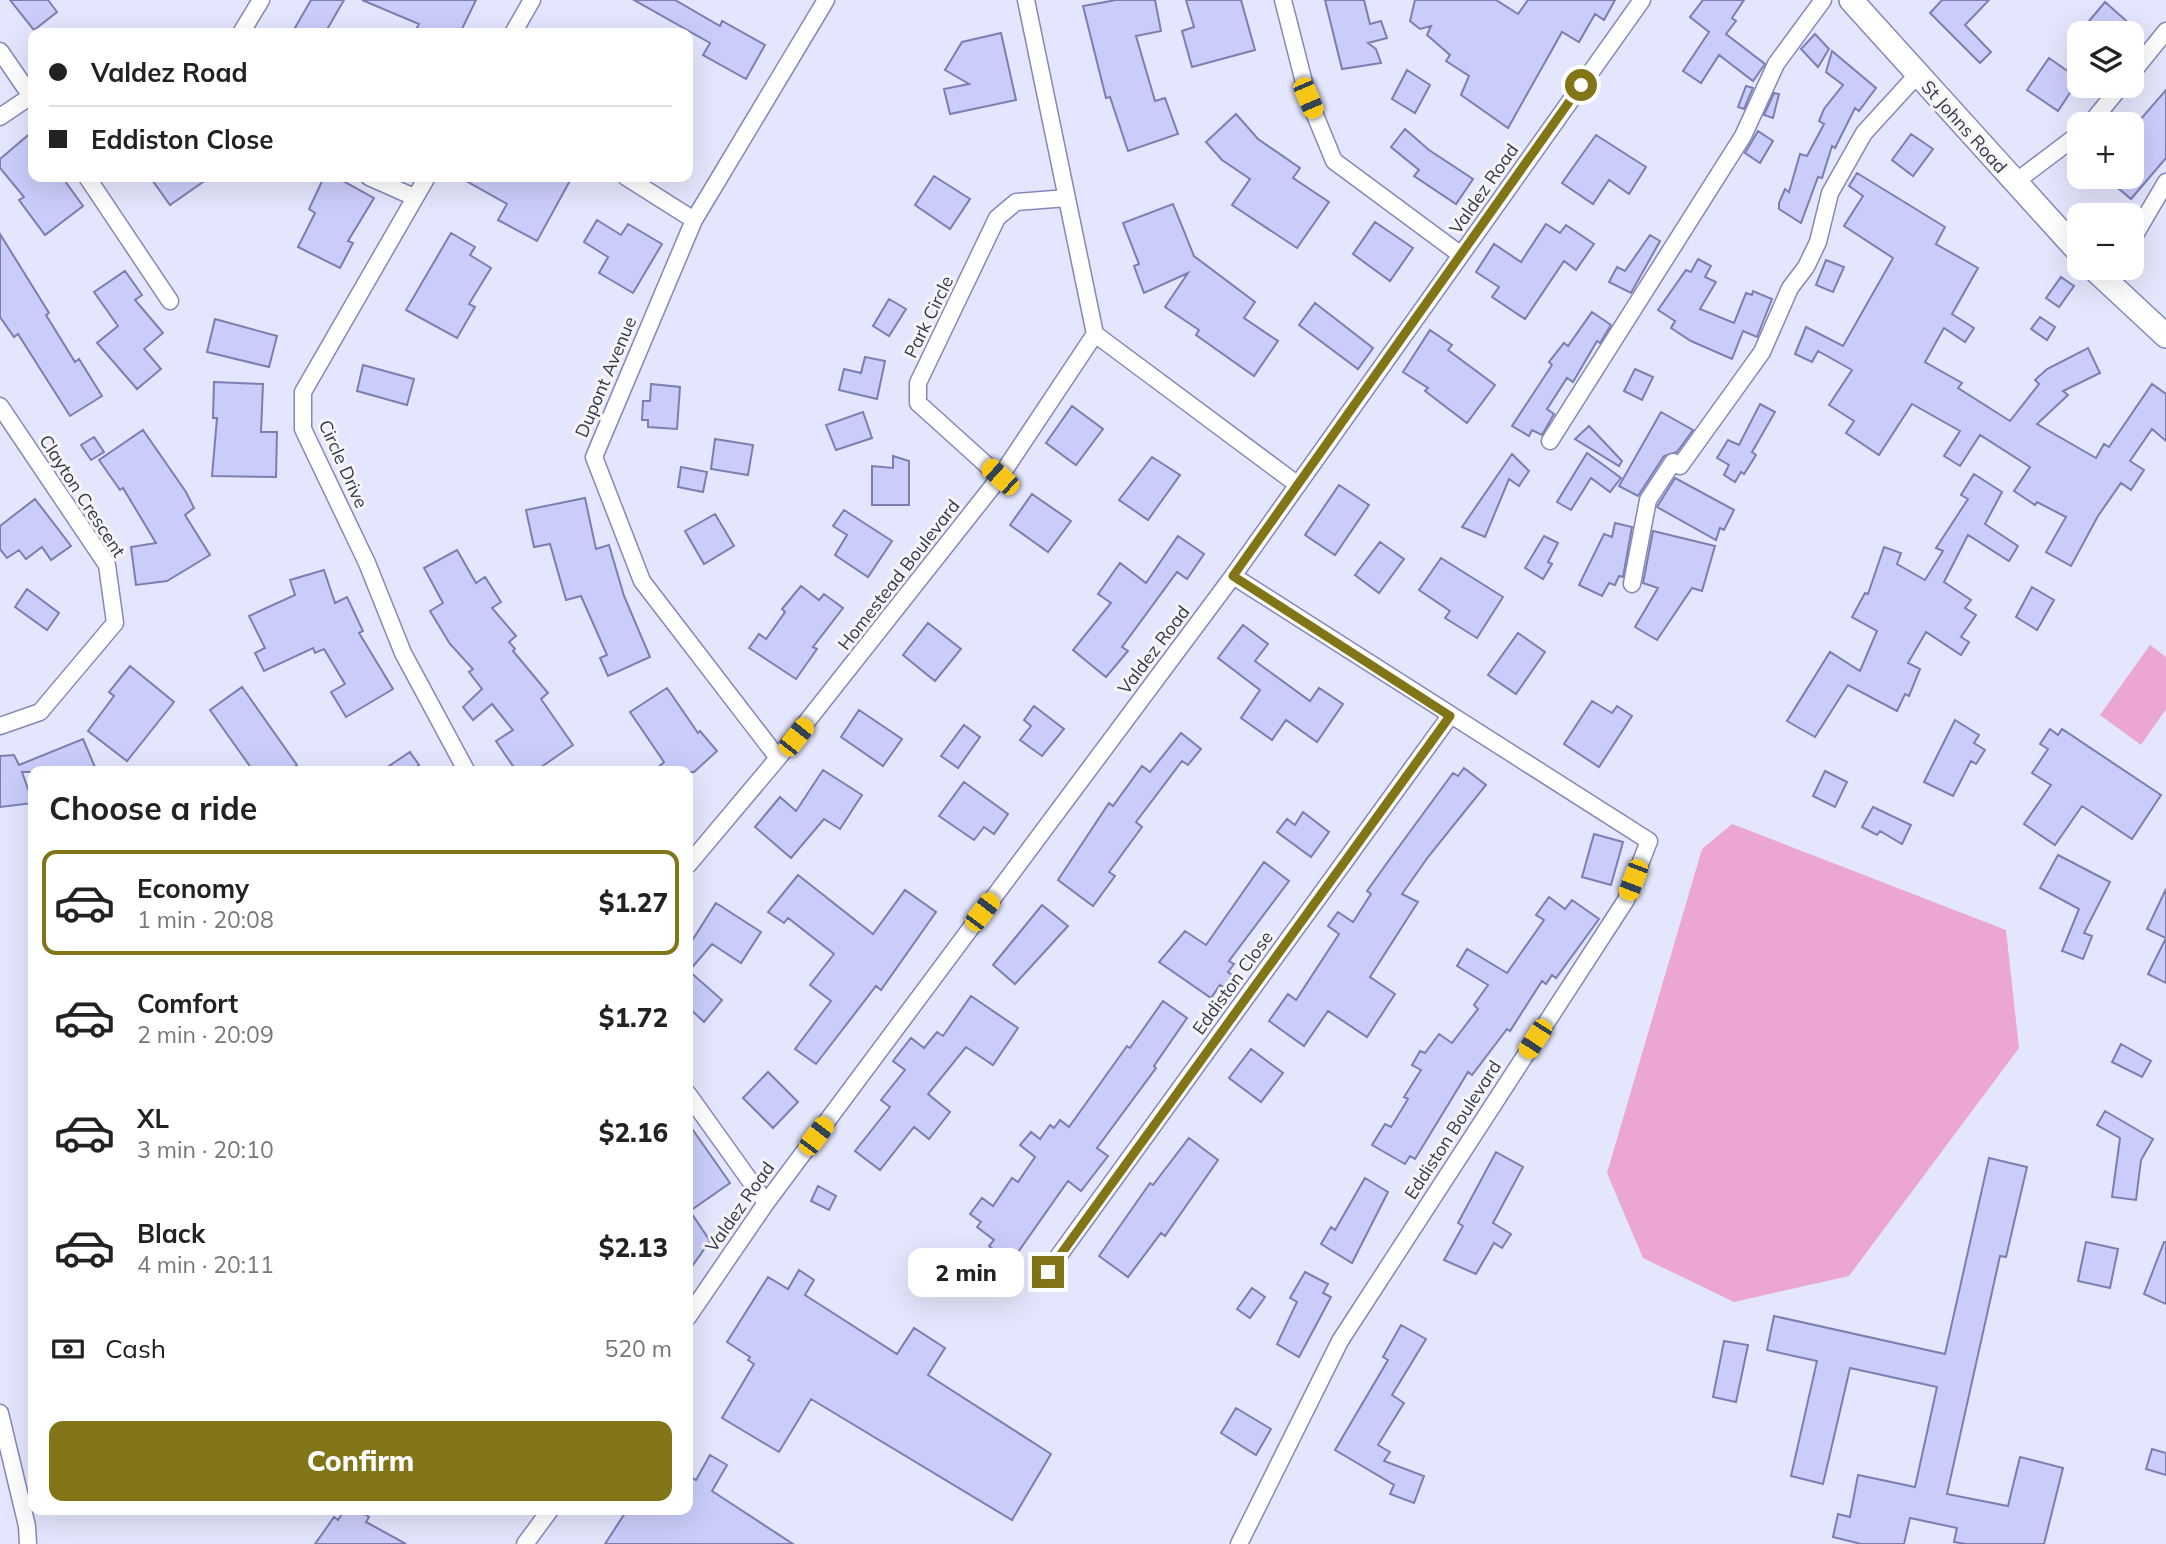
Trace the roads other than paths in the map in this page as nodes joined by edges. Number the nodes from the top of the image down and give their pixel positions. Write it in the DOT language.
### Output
graph roads {
  1 [pos="261,0"];
  2 [pos="532,0"];
  3 [pos="825,0"];
  4 [pos="1026,0"];
  5 [pos="1283,0"];
  6 [pos="1642,0"];
  7 [pos="1823,0"];
  8 [pos="1851,0"];
  9 [pos="244,28"];
  10 [pos="516,28"];
  11 [pos="2166,31"];
  12 [pos="0,51"];
  13 [pos="2144,58"];
  14 [pos="1917,75"];
  15 [pos="28,91"];
  16 [pos="2111,98"];
  17 [pos="28,100"];
  18 [pos="2100,112"];
  19 [pos="0,117"];
  20 [pos="2067,143"];
  21 [pos="90,182"];
  22 [pos="380,182"];
  23 [pos="424,182"];
  24 [pos="634,182"];
  25 [pos="2166,182"];
  26 [pos="2014,183"];
  27 [pos="414,197"];
  28 [pos="1067,198"];
  29 [pos="694,220"];
  30 [pos="2144,220"];
  31 [pos="2067,239"];
  32 [pos="1461,255"];
  33 [pos="2109,280"];
  34 [pos="170,301"];
  35 [pos="1095,334"];
  36 [pos="2166,336"];
  37 [pos="0,406"];
  38 [pos="1550,441"];
  39 [pos="1000,477"];
  40 [pos="1298,485"];
  41 [pos="1233,576"];
  42 [pos="1632,584"];
  43 [pos="1450,716"];
  44 [pos="0,726"];
  45 [pos="778,758"];
  46 [pos="464,766"];
  47 [pos="693,859"];
  48 [pos="693,1101"];
  49 [pos="766,1203"];
  50 [pos="1048,1272"];
  51 [pos="693,1310"];
  52 [pos="0,1413"];
  53 [pos="547,1515"];
  54 [pos="28,1544"];
  55 [pos="525,1544"];
  56 [pos="1239,1544"];
  1 -- 9 [label="street"];
  2 -- 10 [label="street"];
  3 -- 29 [label="street, Dupont Avenue"];
  4 -- 28 [label="street"];
  5 -- 32 [label="street"];
  6 -- 32 [label="street, Valdez Road"];
  7 -- 38 [label="street"];
  8 -- 14 [label="main road, St Johns Road"];
  11 -- 13 [label="street"];
  12 -- 15 [label="street"];
  14 -- 26 [label="main road, St Johns Road"];
  14 -- 42 [label="street"];
  16 -- 18 [label="street"];
  17 -- 19 [label="street"];
  20 -- 26 [label="street"];
  21 -- 34 [label="street"];
  22 -- 27 [label="street"];
  23 -- 27 [label="street, Circle Drive"];
  24 -- 29 [label="street"];
  25 -- 30 [label="street"];
  26 -- 31 [label="main road, St Johns Road"];
  27 -- 46 [label="street, Circle Drive"];
  28 -- 35 [label="street"];
  28 -- 39 [label="street, Park Circle"];
  29 -- 45 [label="street, Dupont Avenue"];
  32 -- 40 [label="street, Valdez Road"];
  33 -- 36 [label="main road"];
  35 -- 39 [label="street, Homestead Boulevard"];
  35 -- 40 [label="street"];
  37 -- 44 [label="street, Clayton Crescent"];
  39 -- 45 [label="street, Homestead Boulevard"];
  40 -- 41 [label="street, Valdez Road"];
  41 -- 43 [label="street, Eddiston Boulevard"];
  41 -- 49 [label="street, Valdez Road"];
  43 -- 50 [label="street, Eddiston Close"];
  43 -- 56 [label="street, Eddiston Boulevard"];
  45 -- 47 [label="street, Homestead Boulevard"];
  48 -- 49 [label="street"];
  49 -- 51 [label="street, Valdez Road"];
  52 -- 54 [label="street"];
  53 -- 55 [label="street"];
}
